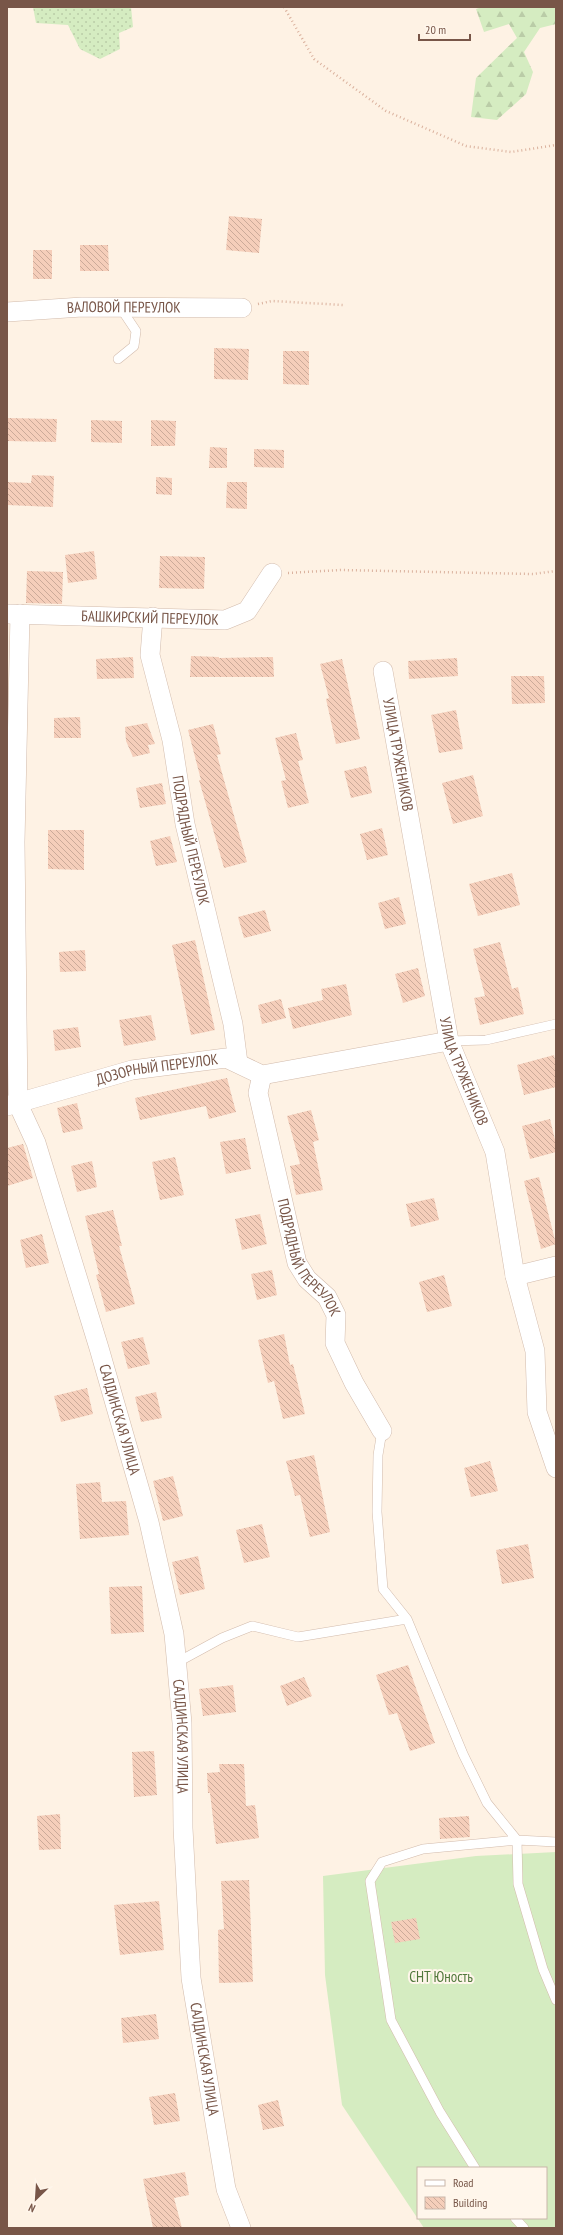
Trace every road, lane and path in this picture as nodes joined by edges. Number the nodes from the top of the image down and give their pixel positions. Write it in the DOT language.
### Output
graph roads {
  1 [pos="284,7"];
  2 [pos="556,145"];
  3 [pos="343,305"];
  4 [pos="120,307"];
  5 [pos="242,308"];
  6 [pos="7,312"];
  7 [pos="118,359"];
  8 [pos="556,571"];
  9 [pos="272,573"];
  10 [pos="14,614"];
  11 [pos="153,617"];
  12 [pos="383,671"];
  13 [pos="556,1024"];
  14 [pos="449,1041"];
  15 [pos="238,1063"];
  16 [pos="262,1075"];
  17 [pos="13,1105"];
  18 [pos="556,1266"];
  19 [pos="515,1276"];
  20 [pos="382,1431"];
  21 [pos="556,1468"];
  22 [pos="407,1620"];
  23 [pos="176,1663"];
  24 [pos="517,1840"];
  25 [pos="556,1842"];
  26 [pos="556,2000"];
  27 [pos="475,2167"];
  28 [pos="516,2219"];
  29 [pos="241,2228"];
  30 [pos="524,2228"];
  1 -- 2 [label="path"];
  3 -- 5 [label="path"];
  4 -- 5 [label="street, ВАЛОВОЙ ПЕРЕУЛОК"];
  4 -- 6 [label="street, ВАЛОВОЙ ПЕРЕУЛОК"];
  4 -- 7 [label="lane"];
  8 -- 9 [label="path"];
  9 -- 11 [label="street, БАШКИРСКИЙ ПЕРЕУЛОК"];
  10 -- 11 [label="street, БАШКИРСКИЙ ПЕРЕУЛОК"];
  10 -- 17 [label="street, САЛДИНСКАЯ УЛИЦА"];
  11 -- 15 [label="street, ПОДРЯДНЫЙ ПЕРЕУЛОК"];
  12 -- 14 [label="street, УЛИЦА ТРУЖЕНИКОВ"];
  13 -- 14 [label="lane"];
  14 -- 16 [label="street"];
  14 -- 19 [label="street, УЛИЦА ТРУЖЕНИКОВ"];
  15 -- 16 [label="street, ДОЗОРНЫЙ ПЕРЕУЛОК"];
  15 -- 17 [label="street, ДОЗОРНЫЙ ПЕРЕУЛОК"];
  16 -- 20 [label="street, ПОДРЯДНЫЙ ПЕРЕУЛОК"];
  17 -- 23 [label="street, САЛДИНСКАЯ УЛИЦА"];
  18 -- 19 [label="street"];
  19 -- 21 [label="street, УЛИЦА ТРУЖЕНИКОВ"];
  20 -- 22 [label="lane"];
  22 -- 23 [label="lane"];
  22 -- 24 [label="lane"];
  23 -- 29 [label="street, САЛДИНСКАЯ УЛИЦА"];
  24 -- 25 [label="lane"];
  24 -- 26 [label="lane"];
  24 -- 27 [label="lane"];
  28 -- 30 [label="lane"];
}
